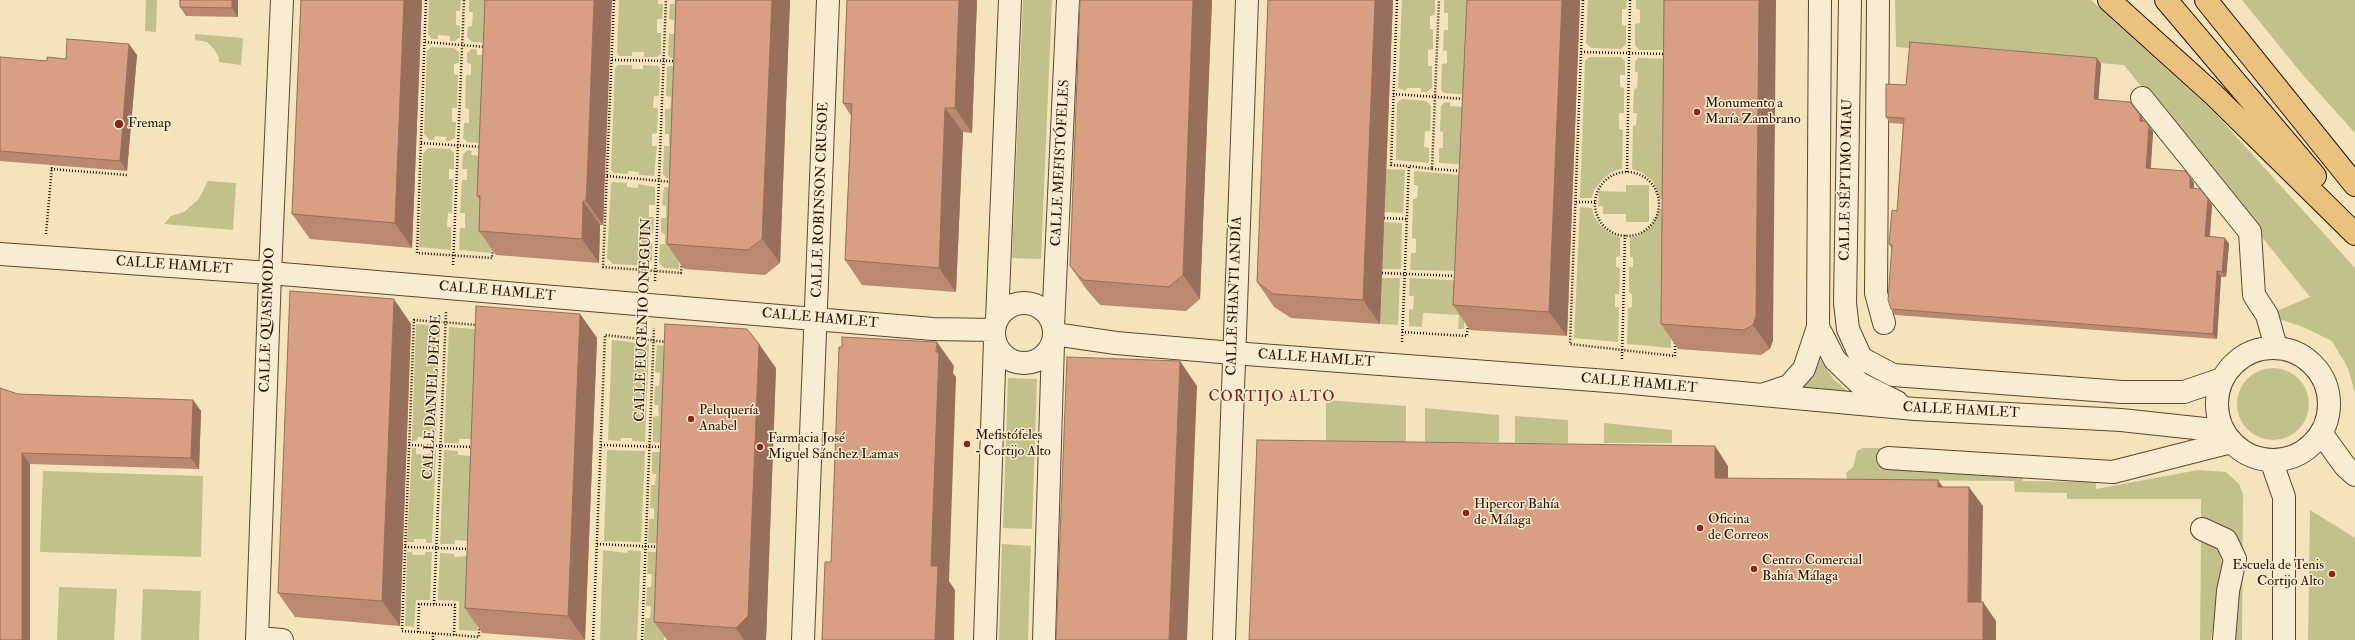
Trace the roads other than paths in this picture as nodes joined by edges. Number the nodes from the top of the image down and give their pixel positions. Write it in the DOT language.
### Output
graph roads {
  1 [pos="282,0"];
  2 [pos="828,0"];
  3 [pos="1010,0"];
  4 [pos="1068,0"];
  5 [pos="1247,0"];
  6 [pos="1820,0"];
  7 [pos="1850,0"];
  8 [pos="1878,0"];
  9 [pos="2109,0"];
  10 [pos="2166,0"];
  11 [pos="2206,0"];
  12 [pos="2142,98"];
  13 [pos="2355,185"];
  14 [pos="2355,229"];
  15 [pos="2355,234"];
  16 [pos="0,254"];
  17 [pos="270,273"];
  18 [pos="1876,293"];
  19 [pos="1845,303"];
  20 [pos="816,318"];
  21 [pos="1884,323"];
  22 [pos="1818,327"];
  23 [pos="995,330"];
  24 [pos="1054,335"];
  25 [pos="2276,347"];
  26 [pos="1233,353"];
  27 [pos="1861,358"];
  28 [pos="2222,380"];
  29 [pos="1762,395"];
  30 [pos="1915,409"];
  31 [pos="2321,433"];
  32 [pos="2227,436"];
  33 [pos="1888,458"];
  34 [pos="2271,460"];
  35 [pos="2355,475"];
  36 [pos="2202,529"];
  37 [pos="257,639"];
  38 [pos="282,640"];
  39 [pos="803,640"];
  40 [pos="985,640"];
  41 [pos="1044,640"];
  42 [pos="1224,640"];
  43 [pos="2224,640"];
  44 [pos="2284,640"];
  1 -- 17 [label="street, CALLE QUASIMODO"];
  2 -- 20 [label="street, CALLE ROBINSON CRUSOE"];
  3 -- 23 [label="street"];
  4 -- 24 [label="street, CALLE MEFISTÓFELES"];
  5 -- 26 [label="street, CALLE SHANTI ANDÍA"];
  6 -- 22 [label="street, CALLE SÉPTIMO MIAU"];
  7 -- 19 [label="street, CALLE SÉPTIMO MIAU"];
  8 -- 18 [label="street"];
  9 -- 15 [label="highway"];
  10 -- 14 [label="highway"];
  11 -- 13 [label="highway"];
  12 -- 25 [label="street"];
  16 -- 17 [label="street, CALLE HAMLET"];
  17 -- 20 [label="street, CALLE HAMLET"];
  17 -- 37 [label="street, CALLE QUASIMODO"];
  18 -- 19 [label="street"];
  18 -- 21 [label="street"];
  19 -- 27 [label="street, CALLE SÉPTIMO MIAU"];
  20 -- 23 [label="street, CALLE HAMLET"];
  20 -- 39 [label="street, CALLE ROBINSON CRUSOE"];
  22 -- 29 [label="street, CALLE SÉPTIMO MIAU"];
  22 -- 30 [label="street, CALLE SÉPTIMO MIAU"];
  23 -- 24 [label="street"];
  23 -- 24 [label="street"];
  23 -- 40 [label="street"];
  24 -- 26 [label="street, CALLE HAMLET"];
  24 -- 41 [label="street, CALLE MEFISTÓFELES"];
  25 -- 28 [label="street"];
  25 -- 31 [label="street"];
  26 -- 29 [label="street, CALLE HAMLET"];
  26 -- 42 [label="street, CALLE SHANTI ANDÍA"];
  27 -- 28 [label="street, CALLE HAMLET"];
  28 -- 32 [label="street"];
  29 -- 30 [label="street, CALLE HAMLET"];
  30 -- 32 [label="street, CALLE HAMLET"];
  31 -- 34 [label="street"];
  31 -- 35 [label="street"];
  32 -- 33 [label="street"];
  32 -- 34 [label="street"];
  34 -- 44 [label="street"];
  36 -- 43 [label="street"];
  37 -- 38 [label="street"];
}
